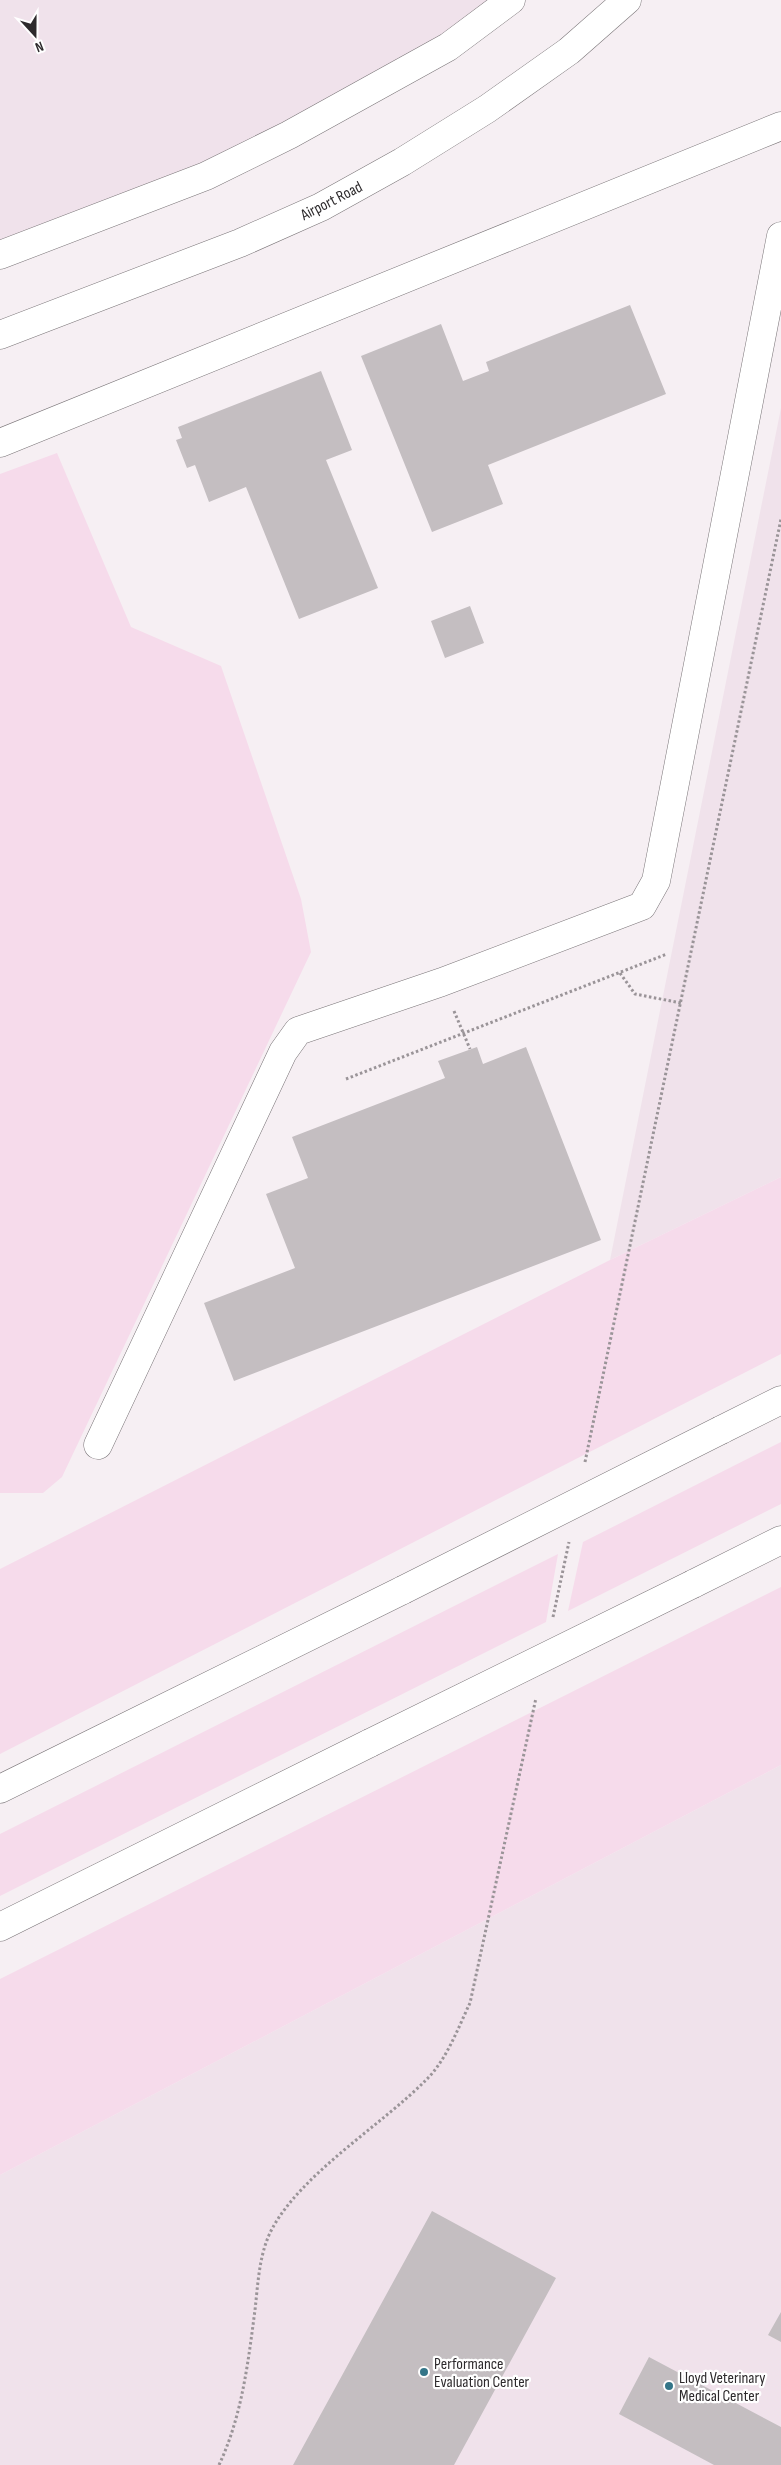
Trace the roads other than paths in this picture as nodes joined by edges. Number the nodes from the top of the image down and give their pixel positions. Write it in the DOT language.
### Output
graph roads {
  1 [pos="511,0"];
  2 [pos="627,0"];
  3 [pos="781,126"];
  4 [pos="781,236"];
  5 [pos="0,255"];
  6 [pos="0,335"];
  7 [pos="0,442"];
  8 [pos="781,1400"];
  9 [pos="98,1444"];
  10 [pos="781,1540"];
  11 [pos="0,1789"];
  12 [pos="0,1927"];
  1 -- 5 [label="main road"];
  2 -- 6 [label="main road, Airport Road"];
  3 -- 7 [label="main road"];
  4 -- 9 [label="main road"];
  8 -- 11 [label="main road, bridge"];
  10 -- 12 [label="main road, bridge"];
}
